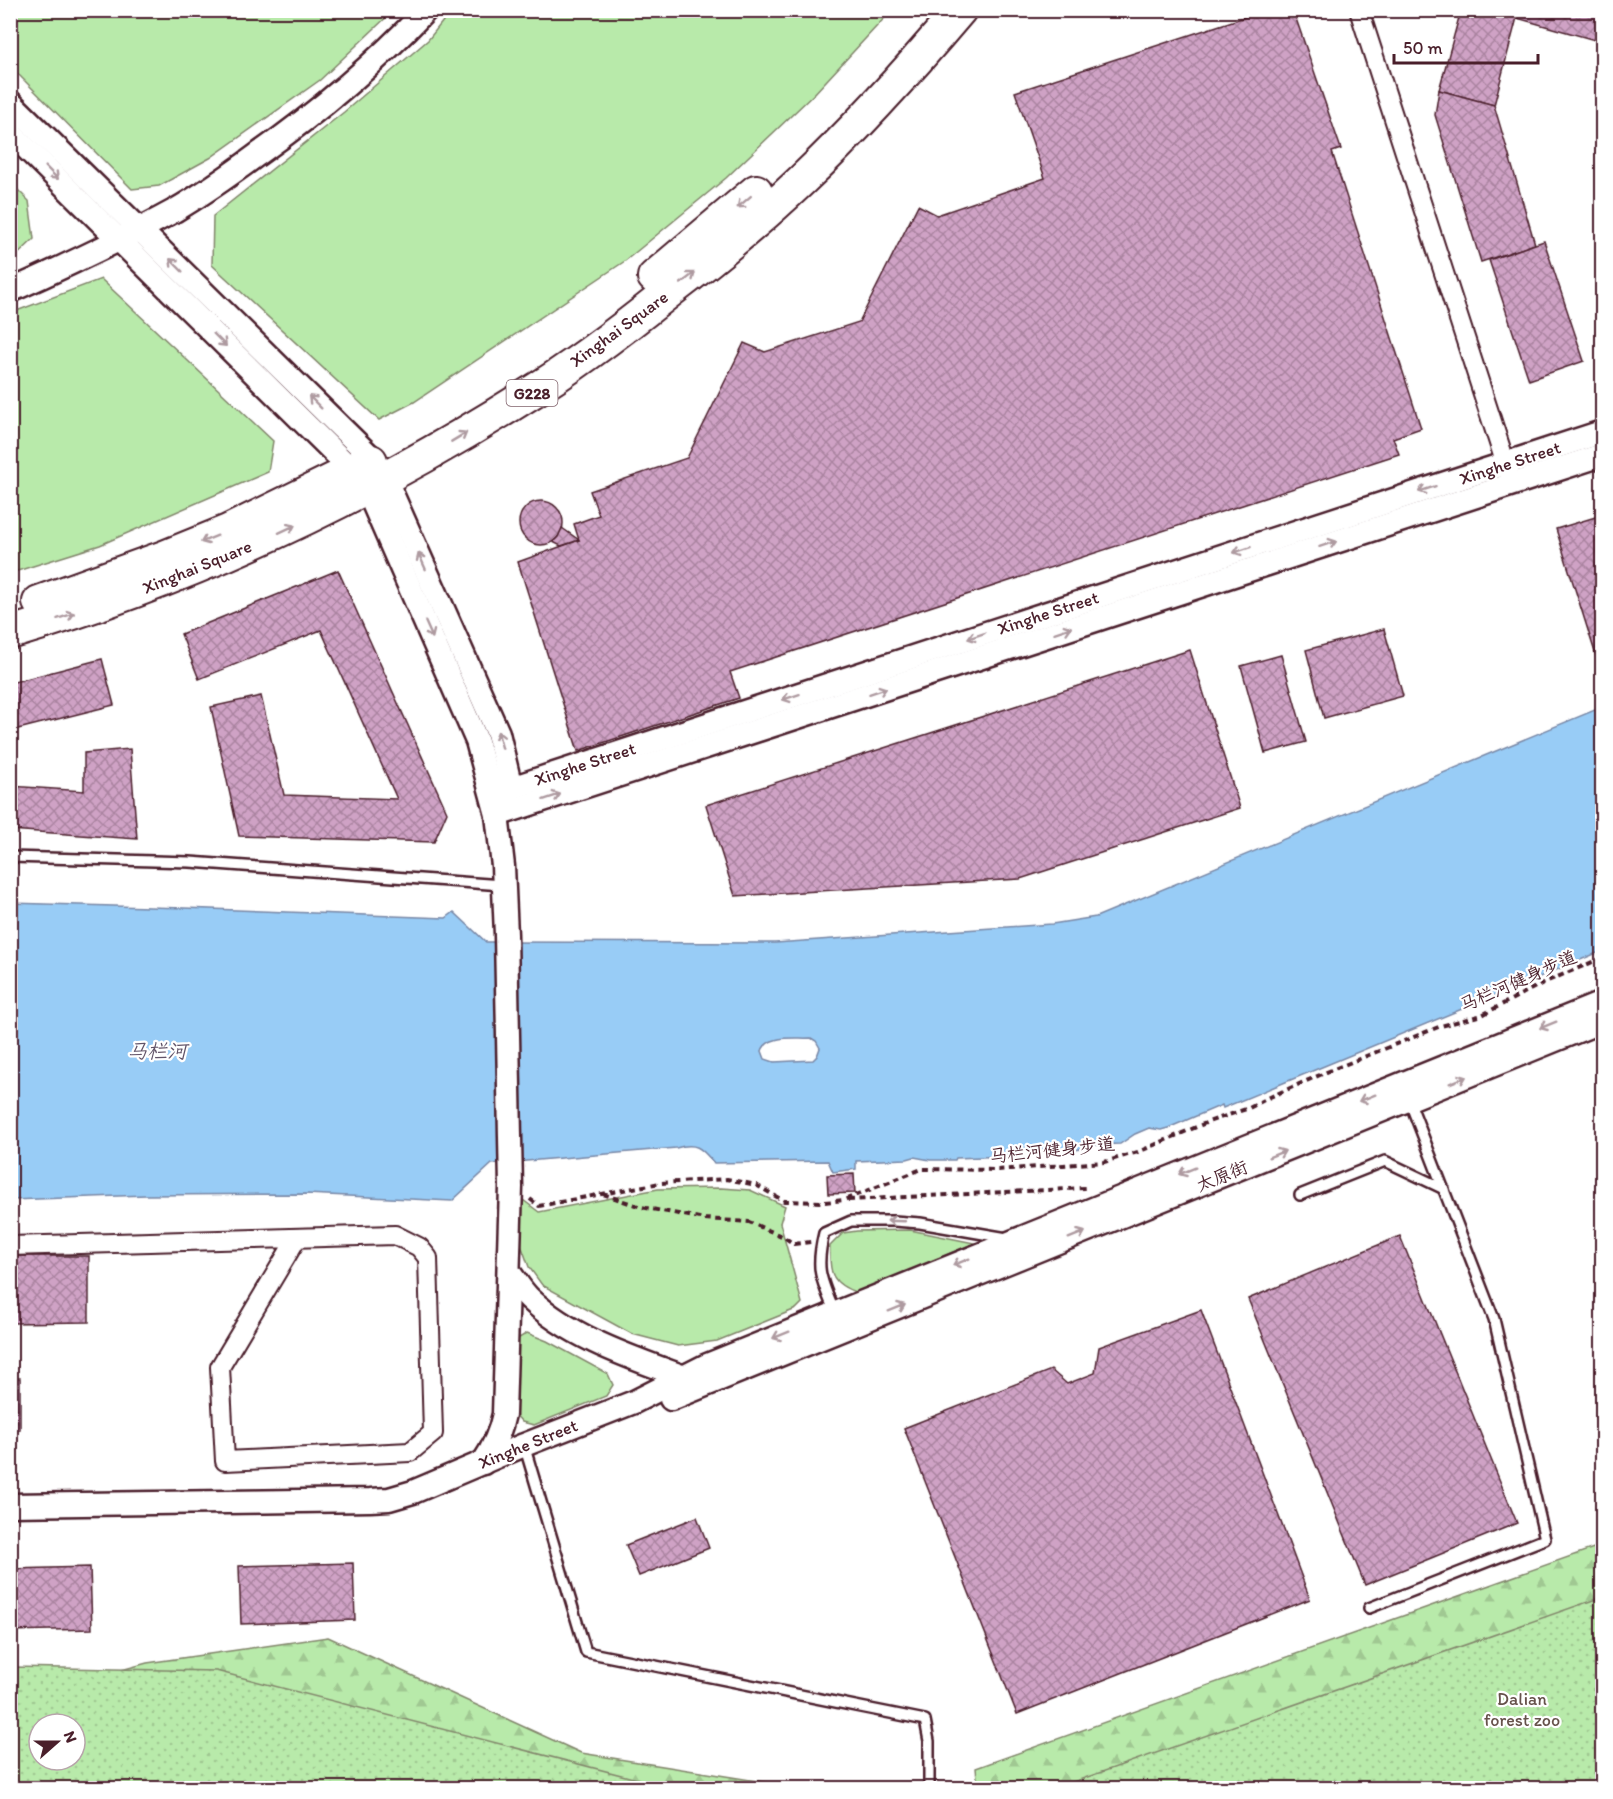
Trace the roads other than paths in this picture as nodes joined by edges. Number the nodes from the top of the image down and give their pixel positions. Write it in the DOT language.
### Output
graph roads {
  1 [pos="426,10"];
  2 [pos="933,10"];
  3 [pos="960,10"];
  4 [pos="1359,10"];
  5 [pos="10,102"];
  6 [pos="10,132"];
  7 [pos="139,229"];
  8 [pos="119,240"];
  9 [pos="10,291"];
  10 [pos="1602,432"];
  11 [pos="1602,455"];
  12 [pos="369,474"];
  13 [pos="1509,474"];
  14 [pos="10,610"];
  15 [pos="10,633"];
  16 [pos="500,799"];
  17 [pos="10,857"];
  18 [pos="503,885"];
  19 [pos="1602,1003"];
  20 [pos="1602,1021"];
  21 [pos="1406,1092"];
  22 [pos="1443,1189"];
  23 [pos="1300,1196"];
  24 [pos="297,1238"];
  25 [pos="1016,1240"];
  26 [pos="10,1246"];
  27 [pos="509,1272"];
  28 [pos="839,1322"];
  29 [pos="686,1384"];
  30 [pos="526,1451"];
  31 [pos="483,1463"];
  32 [pos="10,1505"];
  33 [pos="10,1518"];
  34 [pos="1369,1608"];
  35 [pos="929,1788"];
  1 -- 7 [label="street"];
  2 -- 12 [label="highway, Xinghai Square / G228, one-way"];
  12 -- 3 [label="highway, Xinghai Square / G228, one-way"];
  4 -- 13 [label="street"];
  5 -- 7 [label="street"];
  6 -- 8 [label="street, one-way"];
  7 -- 8 [label="street"];
  12 -- 7 [label="street, one-way"];
  8 -- 9 [label="street"];
  8 -- 12 [label="street, one-way"];
  10 -- 13 [label="street, Xinghe Street"];
  11 -- 13 [label="street, Xinghe Street"];
  12 -- 14 [label="highway, Xinghai Square / G228, one-way"];
  15 -- 12 [label="highway, Xinghai Square / G228, one-way"];
  12 -- 16 [label="street"];
  16 -- 13 [label="street, Xinghe Street, one-way"];
  13 -- 16 [label="street, Xinghe Street, one-way"];
  16 -- 18 [label="street"];
  17 -- 18 [label="lane"];
  18 -- 27 [label="street"];
  19 -- 21 [label="street, 太原街, one-way"];
  21 -- 20 [label="street, 太原街, one-way"];
  21 -- 22 [label="lane"];
  21 -- 25 [label="street, 太原街, one-way"];
  28 -- 21 [label="street, 太原街, one-way"];
  22 -- 23 [label="lane"];
  22 -- 34 [label="lane"];
  24 -- 24 [label="street"];
  24 -- 26 [label="street"];
  25 -- 28 [label="street, Xinghe Street, one-way"];
  25 -- 28 [label="lane, one-way"];
  27 -- 29 [label="street"];
  27 -- 31 [label="street"];
  28 -- 29 [label="street, Xinghe Street"];
  29 -- 30 [label="street, Xinghe Street"];
  30 -- 31 [label="street, Xinghe Street"];
  30 -- 33 [label="street, Xinghe Street"];
  30 -- 35 [label="lane"];
  31 -- 32 [label="street, Xinghe Street"];
}
